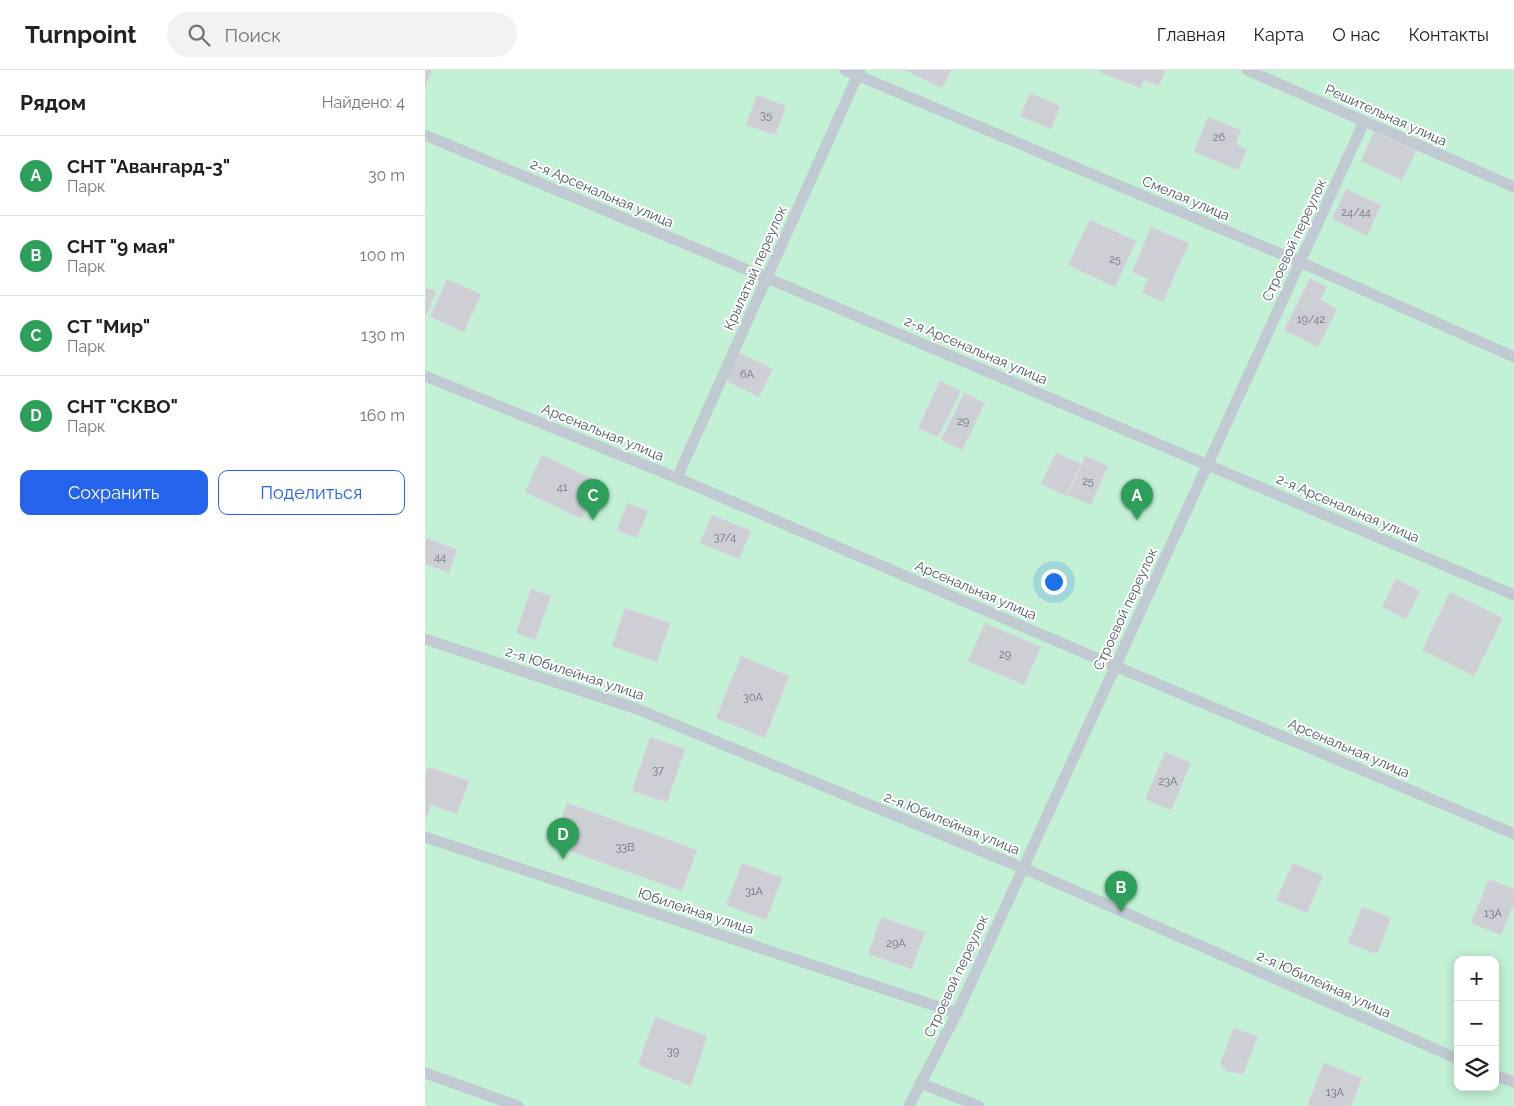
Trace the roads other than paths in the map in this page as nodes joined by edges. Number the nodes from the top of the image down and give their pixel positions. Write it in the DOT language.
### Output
graph roads {
  1 [pos="845,70"];
  2 [pos="1247,70"];
  3 [pos="859,73"];
  4 [pos="1364,122"];
  5 [pos="425,135"];
  6 [pos="1514,187"];
  7 [pos="1300,262"];
  8 [pos="767,278"];
  9 [pos="1514,357"];
  10 [pos="425,376"];
  11 [pos="1207,465"];
  12 [pos="677,478"];
  13 [pos="1514,594"];
  14 [pos="425,640"];
  15 [pos="1115,666"];
  16 [pos="1514,834"];
  17 [pos="425,837"];
  18 [pos="1023,868"];
  19 [pos="957,1013"];
  20 [pos="1454,1057"];
  21 [pos="425,1073"];
  22 [pos="1499,1076"];
  23 [pos="1514,1082"];
  24 [pos="920,1084"];
  25 [pos="518,1106"];
  26 [pos="909,1106"];
  27 [pos="979,1106"];
  1 -- 3 [label="lane, Смелая улица"];
  2 -- 4 [label="lane, Решительная улица"];
  3 -- 7 [label="lane, Смелая улица"];
  3 -- 8 [label="lane, Крылатый переулок"];
  4 -- 6 [label="lane, Решительная улица"];
  4 -- 7 [label="lane, Строевой переулок"];
  5 -- 8 [label="lane, 2-я Арсенальная улица"];
  7 -- 9 [label="lane, Смелая улица"];
  7 -- 11 [label="lane, Строевой переулок"];
  8 -- 11 [label="lane, 2-я Арсенальная улица"];
  8 -- 12 [label="lane, Крылатый переулок"];
  10 -- 12 [label="lane, Арсенальная улица"];
  11 -- 13 [label="lane, 2-я Арсенальная улица"];
  11 -- 15 [label="lane, Строевой переулок"];
  12 -- 15 [label="lane, Арсенальная улица"];
  14 -- 18 [label="lane, 2-я Юбилейная улица"];
  15 -- 16 [label="lane, Арсенальная улица"];
  15 -- 18 [label="lane, Строевой переулок"];
  17 -- 19 [label="lane, Юбилейная улица"];
  18 -- 19 [label="lane, Строевой переулок"];
  18 -- 20 [label="lane, 2-я Юбилейная улица"];
  19 -- 24 [label="lane, Строевой переулок"];
  21 -- 25 [label="lane"];
  22 -- 23 [label="lane"];
  24 -- 26 [label="lane, Строевой переулок"];
  24 -- 27 [label="lane"];
}
